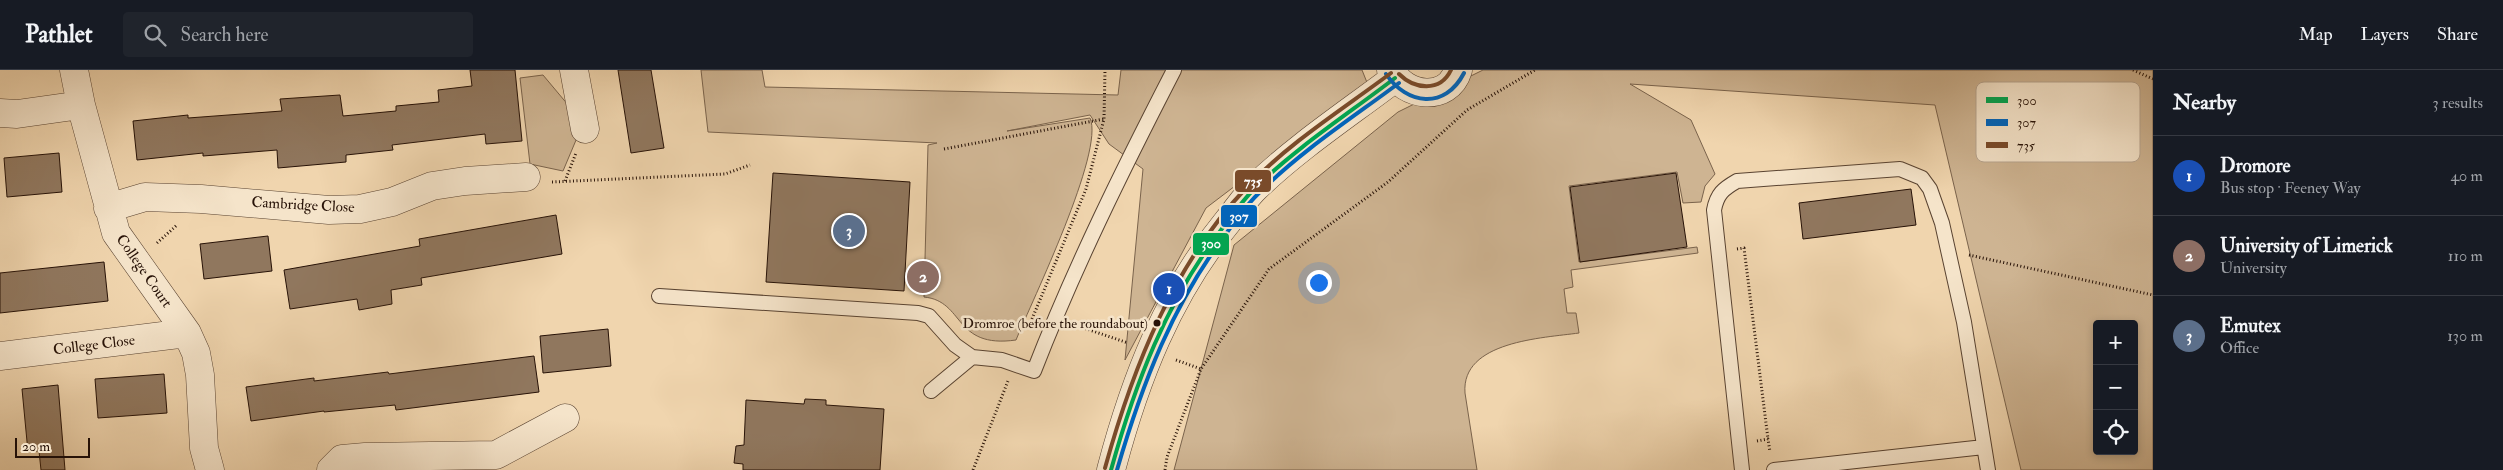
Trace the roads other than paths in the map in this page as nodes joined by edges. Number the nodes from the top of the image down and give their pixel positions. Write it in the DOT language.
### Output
graph roads {
  1 [pos="74,70"];
  2 [pos="574,70"];
  3 [pos="1174,70"];
  4 [pos="1458,70"];
  5 [pos="1393,74"];
  6 [pos="81,105"];
  7 [pos="0,113"];
  8 [pos="585,129"];
  9 [pos="526,177"];
  10 [pos="108,208"];
  11 [pos="659,296"];
  12 [pos="187,333"];
  13 [pos="0,356"];
  14 [pos="972,357"];
  15 [pos="932,391"];
  16 [pos="565,418"];
  17 [pos="1984,446"];
  18 [pos="494,462"];
  19 [pos="210,470"];
  20 [pos="331,470"];
  21 [pos="1111,470"];
  22 [pos="1742,470"];
  23 [pos="1774,470"];
  24 [pos="1988,470"];
  1 -- 6 [label="street, College Court"];
  2 -- 8 [label="street"];
  3 -- 14 [label="lane"];
  4 -- 5 [label="street"];
  5 -- 21 [label="street"];
  6 -- 7 [label="street"];
  6 -- 10 [label="street, College Court"];
  9 -- 10 [label="street, Cambridge Close"];
  10 -- 12 [label="street, College Court"];
  11 -- 14 [label="lane"];
  12 -- 13 [label="street, College Close"];
  12 -- 19 [label="street, College Court"];
  14 -- 15 [label="lane"];
  16 -- 18 [label="street"];
  17 -- 22 [label="lane"];
  17 -- 23 [label="lane"];
  17 -- 24 [label="lane"];
  18 -- 20 [label="street"];
}
